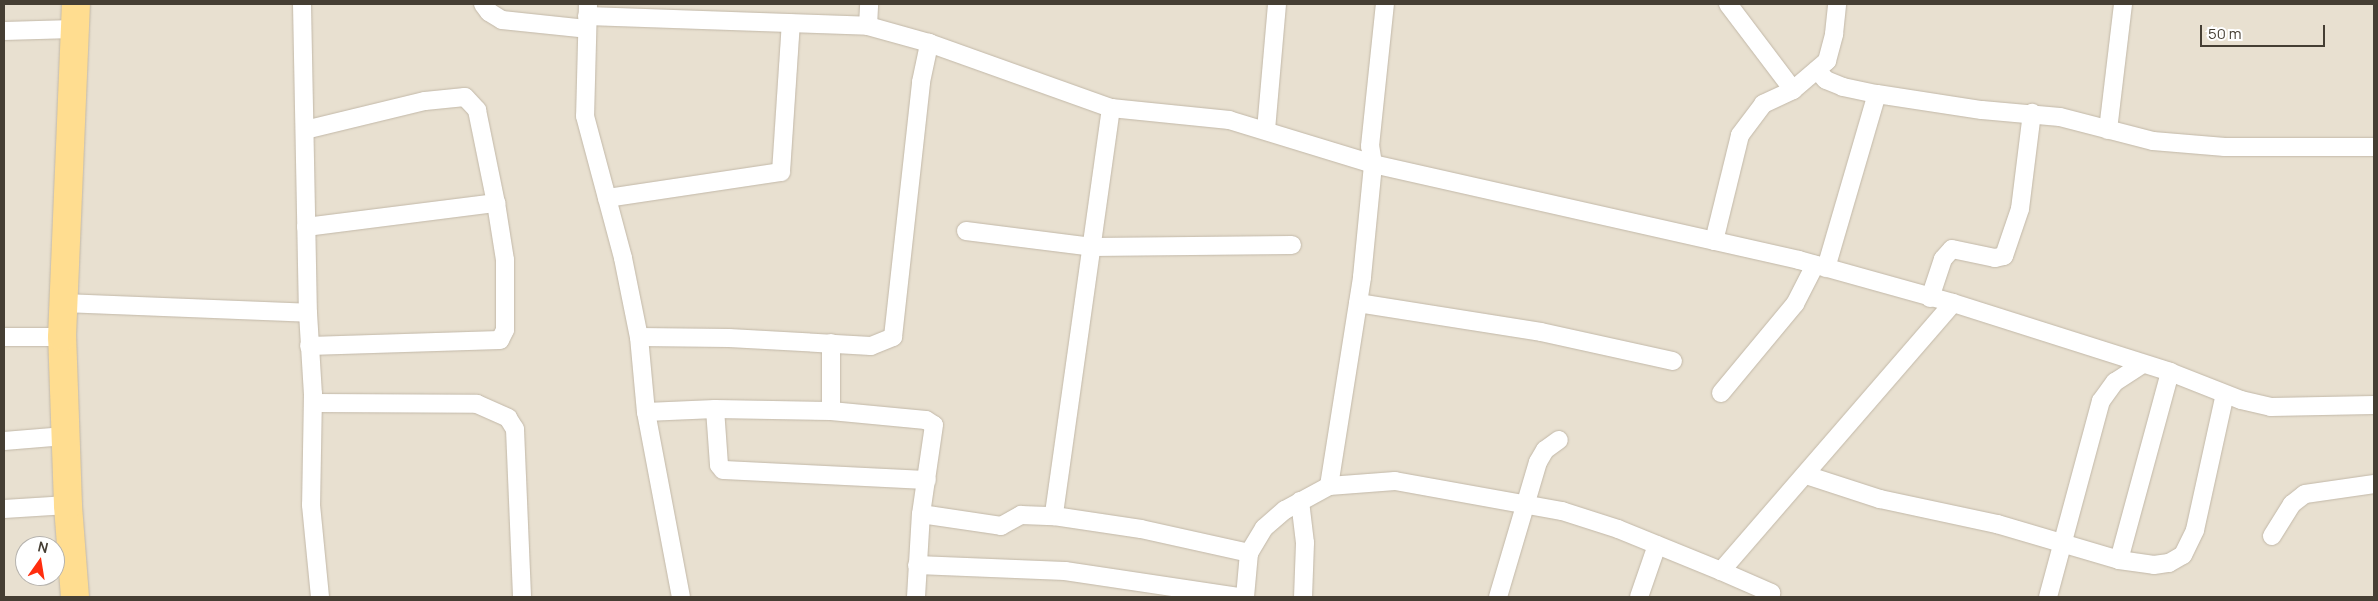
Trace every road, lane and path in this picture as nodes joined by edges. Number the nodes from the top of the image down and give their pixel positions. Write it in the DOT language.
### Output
graph roads {
  1 [pos="302,4"];
  2 [pos="483,4"];
  3 [pos="870,4"];
  4 [pos="1277,4"];
  5 [pos="1384,4"];
  6 [pos="1728,4"];
  7 [pos="1837,4"];
  8 [pos="2123,4"];
  9 [pos="74,16"];
  10 [pos="587,16"];
  11 [pos="791,23"];
  12 [pos="868,26"];
  13 [pos="4,31"];
  14 [pos="929,43"];
  15 [pos="1817,70"];
  16 [pos="1793,90"];
  17 [pos="1877,94"];
  18 [pos="1111,108"];
  19 [pos="2032,113"];
  20 [pos="305,130"];
  21 [pos="1266,130"];
  22 [pos="2108,130"];
  23 [pos="2374,147"];
  24 [pos="1373,164"];
  25 [pos="607,198"];
  26 [pos="496,203"];
  27 [pos="306,227"];
  28 [pos="966,231"];
  29 [pos="1714,241"];
  30 [pos="1292,245"];
  31 [pos="1092,247"];
  32 [pos="1821,266"];
  33 [pos="1930,298"];
  34 [pos="63,303"];
  35 [pos="1358,303"];
  36 [pos="1953,303"];
  37 [pos="308,314"];
  38 [pos="4,337"];
  39 [pos="62,337"];
  40 [pos="639,337"];
  41 [pos="832,343"];
  42 [pos="309,346"];
  43 [pos="1672,362"];
  44 [pos="2143,364"];
  45 [pos="2170,372"];
  46 [pos="1721,393"];
  47 [pos="2225,394"];
  48 [pos="313,403"];
  49 [pos="2374,405"];
  50 [pos="715,409"];
  51 [pos="832,411"];
  52 [pos="646,412"];
  53 [pos="65,436"];
  54 [pos="1559,440"];
  55 [pos="4,441"];
  56 [pos="1806,476"];
  57 [pos="927,480"];
  58 [pos="2374,484"];
  59 [pos="1328,486"];
  60 [pos="1300,501"];
  61 [pos="68,505"];
  62 [pos="1526,506"];
  63 [pos="4,509"];
  64 [pos="921,514"];
  65 [pos="1054,516"];
  66 [pos="2272,536"];
  67 [pos="2064,542"];
  68 [pos="1658,545"];
  69 [pos="1249,553"];
  70 [pos="2119,560"];
  71 [pos="917,565"];
  72 [pos="1721,571"];
  73 [pos="1774,596"];
  74 [pos="75,597"];
  75 [pos="320,597"];
  76 [pos="522,597"];
  77 [pos="681,597"];
  78 [pos="916,597"];
  79 [pos="1240,597"];
  80 [pos="1245,597"];
  81 [pos="1303,597"];
  82 [pos="1498,597"];
  83 [pos="1638,597"];
  84 [pos="2048,597"];
  1 -- 20 [label="street"];
  2 -- 10 [label="street"];
  3 -- 12 [label="street"];
  4 -- 21 [label="street"];
  5 -- 24 [label="street"];
  6 -- 16 [label="street"];
  7 -- 15 [label="street"];
  8 -- 22 [label="street"];
  9 -- 13 [label="street"];
  9 -- 34 [label="main road"];
  10 -- 11 [label="street"];
  10 -- 25 [label="street"];
  11 -- 12 [label="street"];
  11 -- 25 [label="street"];
  12 -- 14 [label="street"];
  14 -- 18 [label="street"];
  14 -- 41 [label="street"];
  15 -- 16 [label="street"];
  15 -- 17 [label="street"];
  16 -- 29 [label="street"];
  17 -- 19 [label="street"];
  17 -- 32 [label="street"];
  18 -- 21 [label="street"];
  18 -- 31 [label="street"];
  19 -- 22 [label="street"];
  19 -- 33 [label="street"];
  20 -- 26 [label="street"];
  20 -- 27 [label="street"];
  21 -- 24 [label="street"];
  22 -- 23 [label="street"];
  24 -- 29 [label="street"];
  24 -- 35 [label="street"];
  25 -- 40 [label="street"];
  26 -- 27 [label="street"];
  26 -- 42 [label="street"];
  27 -- 37 [label="street"];
  28 -- 31 [label="street"];
  29 -- 32 [label="street"];
  30 -- 31 [label="street"];
  31 -- 65 [label="street"];
  32 -- 33 [label="street"];
  32 -- 46 [label="street"];
  33 -- 36 [label="street"];
  34 -- 37 [label="street"];
  34 -- 39 [label="main road"];
  35 -- 43 [label="street"];
  35 -- 59 [label="street"];
  36 -- 44 [label="street"];
  36 -- 56 [label="street"];
  37 -- 42 [label="street"];
  38 -- 39 [label="street"];
  39 -- 53 [label="main road"];
  40 -- 41 [label="street"];
  40 -- 52 [label="street"];
  41 -- 51 [label="street"];
  42 -- 48 [label="street"];
  44 -- 45 [label="street"];
  44 -- 67 [label="street"];
  45 -- 47 [label="street"];
  45 -- 70 [label="street"];
  47 -- 49 [label="street"];
  47 -- 70 [label="street"];
  48 -- 75 [label="street"];
  48 -- 76 [label="street"];
  50 -- 51 [label="street"];
  50 -- 52 [label="street"];
  50 -- 57 [label="street"];
  51 -- 57 [label="street"];
  52 -- 77 [label="street"];
  53 -- 55 [label="street"];
  53 -- 61 [label="main road"];
  54 -- 62 [label="street"];
  56 -- 67 [label="street"];
  56 -- 72 [label="street"];
  57 -- 64 [label="street"];
  58 -- 66 [label="street"];
  59 -- 60 [label="street"];
  59 -- 62 [label="street"];
  60 -- 69 [label="street"];
  60 -- 81 [label="street"];
  61 -- 63 [label="street"];
  61 -- 74 [label="main road"];
  62 -- 68 [label="street"];
  62 -- 82 [label="street"];
  64 -- 65 [label="street"];
  64 -- 71 [label="street"];
  65 -- 69 [label="street"];
  67 -- 70 [label="street"];
  67 -- 84 [label="street"];
  68 -- 72 [label="street"];
  68 -- 83 [label="street"];
  69 -- 80 [label="street"];
  71 -- 78 [label="street"];
  71 -- 79 [label="street"];
  72 -- 73 [label="street"];
}
